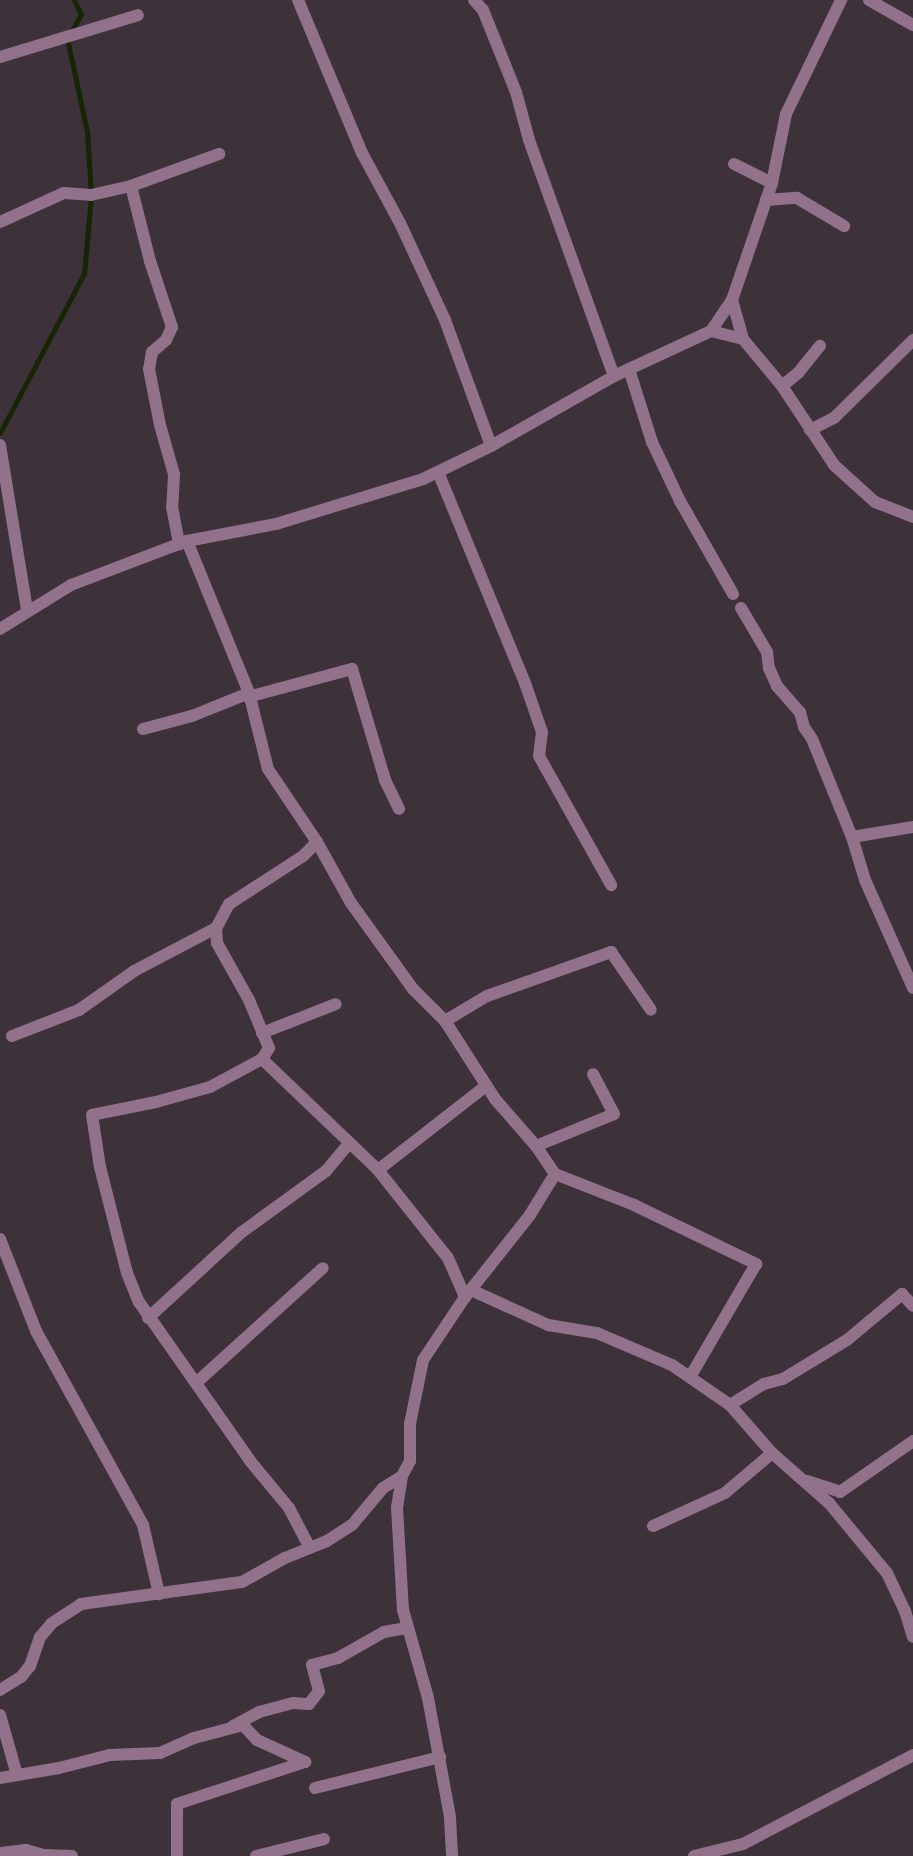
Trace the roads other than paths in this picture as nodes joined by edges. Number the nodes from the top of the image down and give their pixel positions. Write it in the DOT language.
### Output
graph roads {
  1 [pos="298,0"];
  2 [pos="474,0"];
  3 [pos="841,0"];
  4 [pos="869,0"];
  5 [pos="138,15"];
  6 [pos="913,25"];
  7 [pos="0,57"];
  8 [pos="219,154"];
  9 [pos="734,164"];
  10 [pos="772,183"];
  11 [pos="131,186"];
  12 [pos="766,200"];
  13 [pos="0,222"];
  14 [pos="844,226"];
  15 [pos="732,300"];
  16 [pos="711,331"];
  17 [pos="743,339"];
  18 [pos="913,340"];
  19 [pos="820,346"];
  20 [pos="629,369"];
  21 [pos="614,376"];
  22 [pos="782,386"];
  23 [pos="810,430"];
  24 [pos="0,445"];
  25 [pos="491,446"];
  26 [pos="438,472"];
  27 [pos="913,517"];
  28 [pos="183,543"];
  29 [pos="733,594"];
  30 [pos="741,608"];
  31 [pos="27,610"];
  32 [pos="0,629"];
  33 [pos="248,695"];
  34 [pos="143,729"];
  35 [pos="399,809"];
  36 [pos="913,826"];
  37 [pos="852,837"];
  38 [pos="317,842"];
  39 [pos="611,885"];
  40 [pos="216,928"];
  41 [pos="911,980"];
  42 [pos="336,1004"];
  43 [pos="651,1010"];
  44 [pos="445,1021"];
  45 [pos="262,1033"];
  46 [pos="12,1036"];
  47 [pos="262,1059"];
  48 [pos="593,1074"];
  49 [pos="486,1086"];
  50 [pos="349,1144"];
  51 [pos="536,1146"];
  52 [pos="378,1170"];
  53 [pos="555,1174"];
  54 [pos="0,1239"];
  55 [pos="323,1268"];
  56 [pos="468,1293"];
  57 [pos="913,1306"];
  58 [pos="148,1318"];
  59 [pos="693,1372"];
  60 [pos="196,1383"];
  61 [pos="730,1405"];
  62 [pos="913,1440"];
  63 [pos="772,1453"];
  64 [pos="402,1476"];
  65 [pos="803,1479"];
  66 [pos="653,1526"];
  67 [pos="310,1548"];
  68 [pos="159,1594"];
  69 [pos="406,1628"];
  70 [pos="913,1637"];
  71 [pos="0,1690"];
  72 [pos="0,1715"];
  73 [pos="225,1731"];
  74 [pos="913,1755"];
  75 [pos="440,1758"];
  76 [pos="18,1775"];
  77 [pos="0,1778"];
  78 [pos="315,1788"];
  79 [pos="324,1839"];
  80 [pos="0,1853"];
  81 [pos="72,1856"];
  82 [pos="177,1856"];
  83 [pos="256,1856"];
  84 [pos="452,1856"];
  85 [pos="694,1856"];
  1 -- 25 [label="street"];
  2 -- 21 [label="street"];
  3 -- 10 [label="street"];
  4 -- 6 [label="street"];
  5 -- 7 [label="street"];
  8 -- 11 [label="street"];
  9 -- 10 [label="street"];
  10 -- 12 [label="street"];
  11 -- 13 [label="street"];
  11 -- 28 [label="street"];
  12 -- 14 [label="street"];
  12 -- 15 [label="street"];
  15 -- 16 [label="street"];
  15 -- 17 [label="street"];
  16 -- 17 [label="street"];
  16 -- 20 [label="street"];
  17 -- 22 [label="street"];
  18 -- 23 [label="street"];
  19 -- 22 [label="street"];
  20 -- 21 [label="street"];
  20 -- 29 [label="street"];
  21 -- 25 [label="street"];
  22 -- 23 [label="street"];
  23 -- 27 [label="street"];
  24 -- 31 [label="street"];
  25 -- 26 [label="street"];
  26 -- 28 [label="street"];
  26 -- 39 [label="street"];
  28 -- 31 [label="street"];
  28 -- 33 [label="street"];
  30 -- 37 [label="street"];
  31 -- 32 [label="street"];
  33 -- 34 [label="street"];
  33 -- 35 [label="street"];
  33 -- 38 [label="street"];
  36 -- 37 [label="street"];
  37 -- 41 [label="street"];
  38 -- 40 [label="street"];
  38 -- 44 [label="street"];
  40 -- 45 [label="street"];
  40 -- 46 [label="street"];
  42 -- 45 [label="street"];
  43 -- 44 [label="street"];
  44 -- 49 [label="street"];
  45 -- 47 [label="street"];
  47 -- 50 [label="street"];
  47 -- 58 [label="street"];
  48 -- 51 [label="street"];
  49 -- 51 [label="street"];
  49 -- 52 [label="street"];
  50 -- 52 [label="street"];
  50 -- 58 [label="street"];
  51 -- 53 [label="street"];
  52 -- 56 [label="street"];
  53 -- 56 [label="street"];
  53 -- 59 [label="street"];
  54 -- 68 [label="street"];
  55 -- 60 [label="street"];
  56 -- 61 [label="street"];
  56 -- 64 [label="street"];
  57 -- 61 [label="street"];
  58 -- 60 [label="street"];
  60 -- 67 [label="street"];
  61 -- 63 [label="street"];
  62 -- 65 [label="street"];
  63 -- 65 [label="street"];
  63 -- 66 [label="street"];
  64 -- 67 [label="street"];
  64 -- 69 [label="street"];
  65 -- 70 [label="street"];
  67 -- 68 [label="street"];
  68 -- 71 [label="street"];
  69 -- 73 [label="street"];
  69 -- 75 [label="street"];
  72 -- 76 [label="street"];
  73 -- 76 [label="street"];
  73 -- 82 [label="street"];
  74 -- 85 [label="street"];
  75 -- 78 [label="street"];
  75 -- 84 [label="street"];
  76 -- 77 [label="street"];
  79 -- 83 [label="street"];
  80 -- 81 [label="street"];
}
